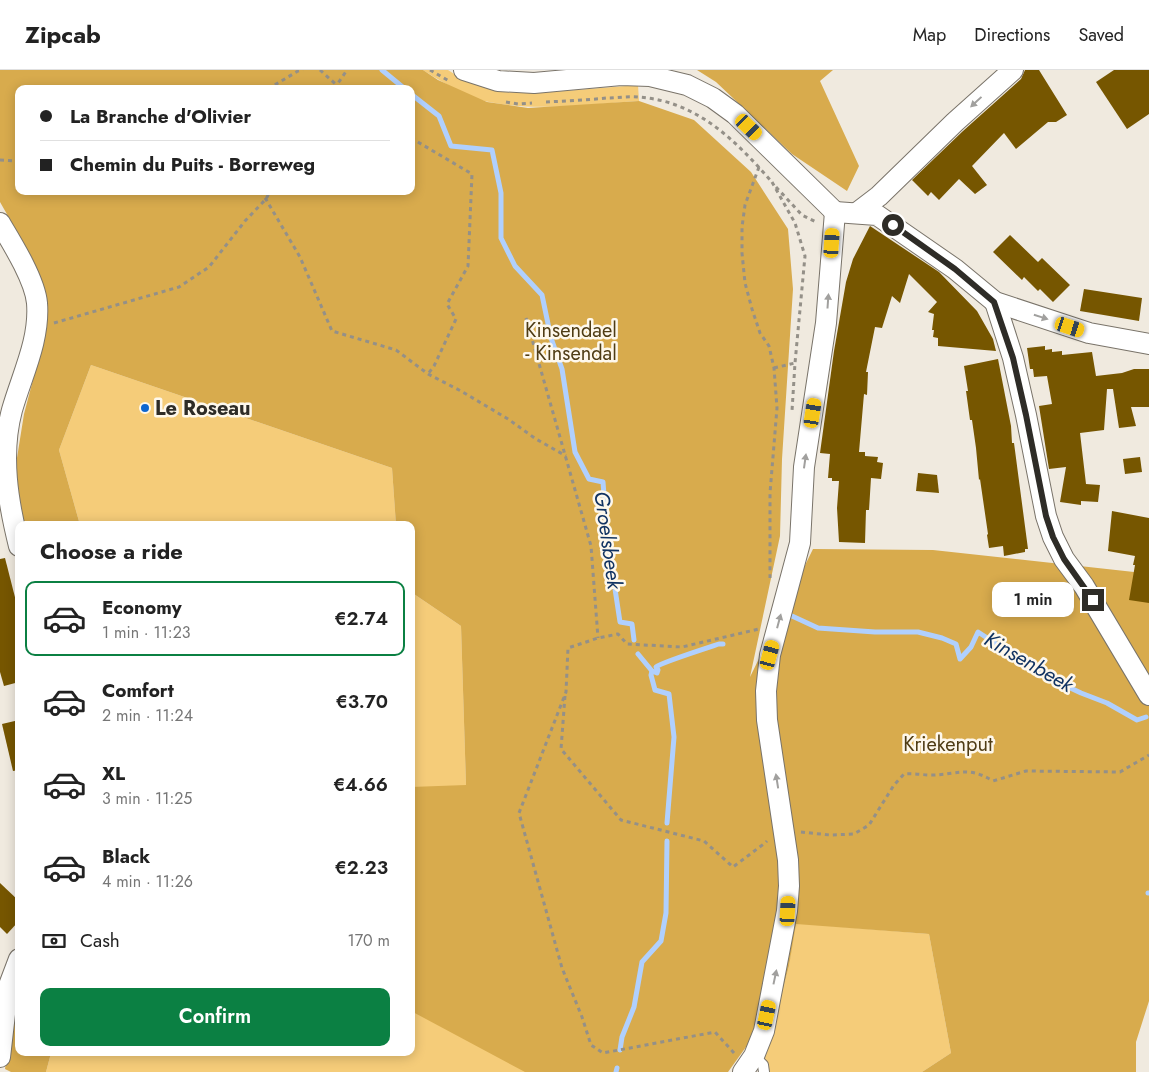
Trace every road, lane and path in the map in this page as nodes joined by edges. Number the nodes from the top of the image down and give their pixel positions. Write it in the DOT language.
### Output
graph roads {
  1 [pos="303,70"];
  2 [pos="320,70"];
  3 [pos="347,70"];
  4 [pos="430,70"];
  5 [pos="1013,70"];
  6 [pos="457,76"];
  7 [pos="275,85"];
  8 [pos="333,85"];
  9 [pos="336,85"];
  10 [pos="502,101"];
  11 [pos="415,140"];
  12 [pos="0,160"];
  13 [pos="15,161"];
  14 [pos="759,167"];
  15 [pos="264,195"];
  16 [pos="268,195"];
  17 [pos="266,199"];
  18 [pos="858,212"];
  19 [pos="834,219"];
  20 [pos="0,224"];
  21 [pos="994,302"];
  22 [pos="526,318"];
  23 [pos="37,328"];
  24 [pos="1149,344"];
  25 [pos="795,363"];
  26 [pos="774,368"];
  27 [pos="428,374"];
  28 [pos="566,456"];
  29 [pos="15,531"];
  30 [pos="770,586"];
  31 [pos="760,621"];
  32 [pos="758,629"];
  33 [pos="765,630"];
  34 [pos="598,638"];
  35 [pos="566,692"];
  36 [pos="1149,695"];
  37 [pos="1149,755"];
  38 [pos="777,832"];
  39 [pos="15,970"];
  40 [pos="0,1057"];
  41 [pos="754,1067"];
  1 -- 7 [label="path"];
  2 -- 8 [label="path"];
  3 -- 9 [label="path"];
  4 -- 6 [label="path"];
  5 -- 18 [label="street, one-way"];
  6 -- 19 [label="street"];
  10 -- 14 [label="path"];
  11 -- 27 [label="path"];
  12 -- 13 [label="path"];
  14 -- 19 [label="path"];
  14 -- 26 [label="path"];
  15 -- 17 [label="path"];
  16 -- 17 [label="path"];
  17 -- 23 [label="path"];
  17 -- 27 [label="path"];
  18 -- 19 [label="street"];
  18 -- 21 [label="street"];
  38 -- 19 [label="street, one-way"];
  20 -- 23 [label="street"];
  21 -- 24 [label="street, one-way"];
  21 -- 36 [label="street"];
  22 -- 28 [label="path"];
  23 -- 29 [label="street"];
  25 -- 26 [label="path"];
  26 -- 30 [label="path"];
  27 -- 28 [label="path"];
  28 -- 34 [label="path"];
  31 -- 32 [label="path"];
  32 -- 33 [label="path"];
  32 -- 34 [label="path"];
  34 -- 35 [label="path"];
  35 -- 38 [label="path"];
  35 -- 41 [label="path"];
  37 -- 38 [label="path"];
  41 -- 38 [label="street, one-way"];
  39 -- 40 [label="street"];
}
